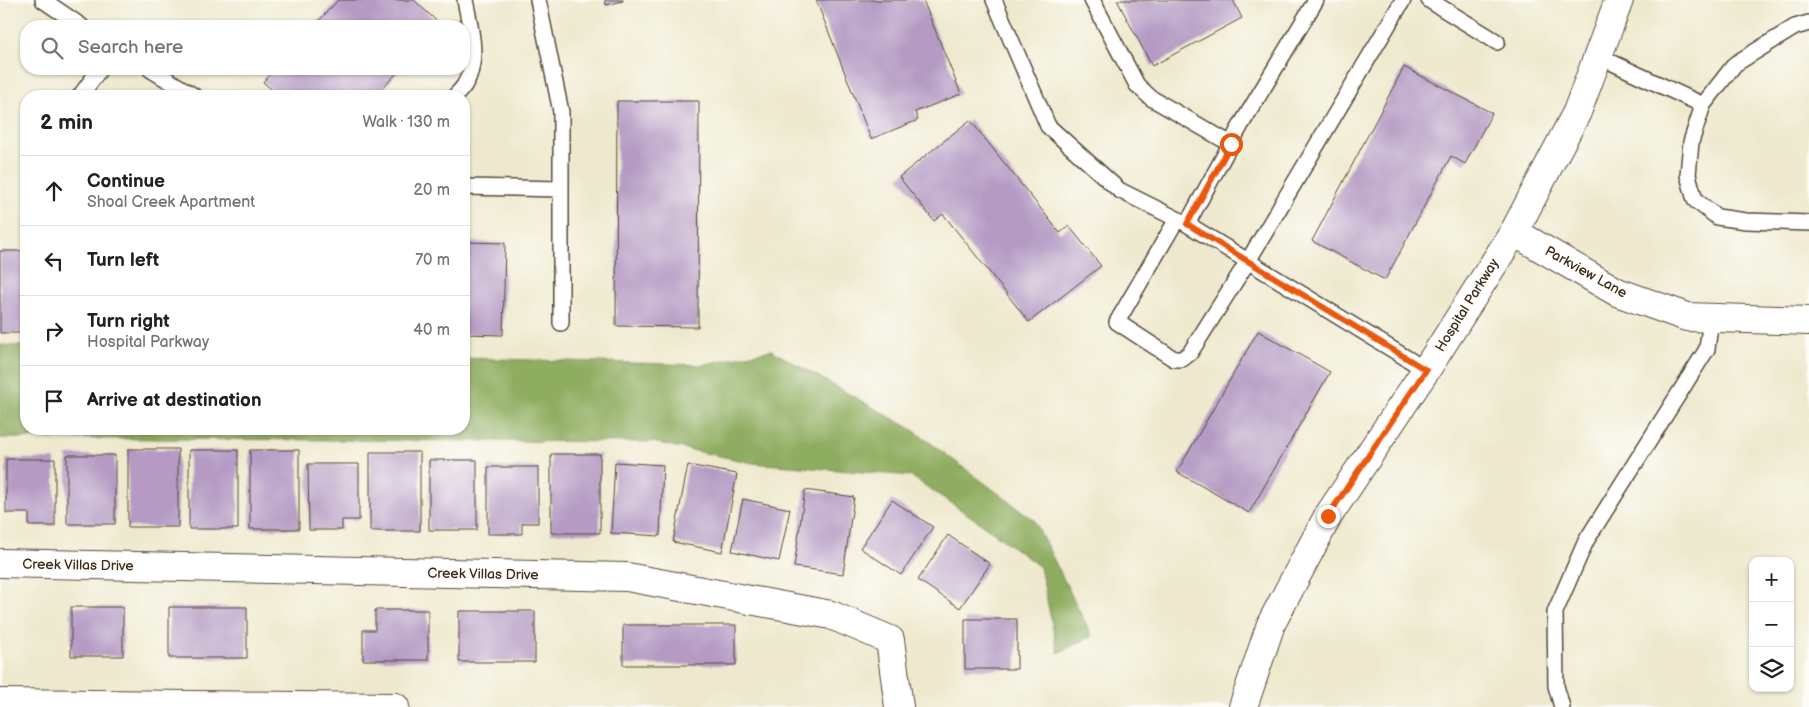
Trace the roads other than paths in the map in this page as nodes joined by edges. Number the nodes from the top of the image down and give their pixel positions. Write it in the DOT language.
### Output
graph roads {
  1 [pos="43,0"];
  2 [pos="465,0"];
  3 [pos="538,0"];
  4 [pos="994,0"];
  5 [pos="1092,0"];
  6 [pos="1316,0"];
  7 [pos="1403,0"];
  8 [pos="1429,0"];
  9 [pos="1618,0"];
  10 [pos="72,20"];
  11 [pos="469,20"];
  12 [pos="1809,22"];
  13 [pos="470,26"];
  14 [pos="1496,42"];
  15 [pos="1598,56"];
  16 [pos="470,71"];
  17 [pos="96,75"];
  18 [pos="160,75"];
  19 [pos="469,75"];
  20 [pos="84,90"];
  21 [pos="184,90"];
  22 [pos="460,90"];
  23 [pos="1703,105"];
  24 [pos="1231,144"];
  25 [pos="470,187"];
  26 [pos="560,188"];
  27 [pos="1182,222"];
  28 [pos="1809,223"];
  29 [pos="1514,232"];
  30 [pos="1248,262"];
  31 [pos="1711,318"];
  32 [pos="560,323"];
  33 [pos="1809,323"];
  34 [pos="1426,370"];
  35 [pos="0,563"];
  36 [pos="14,704"];
  37 [pos="326,707"];
  38 [pos="395,707"];
  39 [pos="899,707"];
  40 [pos="1243,707"];
  41 [pos="1562,707"];
  1 -- 10 [label="lane"];
  2 -- 11 [label="lane"];
  3 -- 26 [label="lane"];
  4 -- 27 [label="lane"];
  5 -- 24 [label="lane"];
  6 -- 24 [label="lane"];
  7 -- 30 [label="lane"];
  8 -- 14 [label="lane"];
  9 -- 15 [label="street, Hospital Parkway"];
  12 -- 23 [label="lane"];
  13 -- 16 [label="lane"];
  15 -- 23 [label="lane"];
  15 -- 29 [label="street, Hospital Parkway"];
  17 -- 20 [label="lane"];
  18 -- 21 [label="lane"];
  19 -- 22 [label="lane"];
  23 -- 28 [label="lane"];
  24 -- 27 [label="lane"];
  25 -- 26 [label="lane"];
  26 -- 32 [label="lane"];
  27 -- 30 [label="lane"];
  27 -- 30 [label="lane"];
  29 -- 31 [label="street, Parkview Lane"];
  29 -- 34 [label="street, Hospital Parkway"];
  30 -- 34 [label="lane"];
  31 -- 33 [label="street, Parkview Lane"];
  31 -- 41 [label="lane"];
  34 -- 40 [label="street, Hospital Parkway"];
  35 -- 39 [label="street, Creek Villas Drive"];
  36 -- 37 [label="street"];
  37 -- 38 [label="street"];
}
